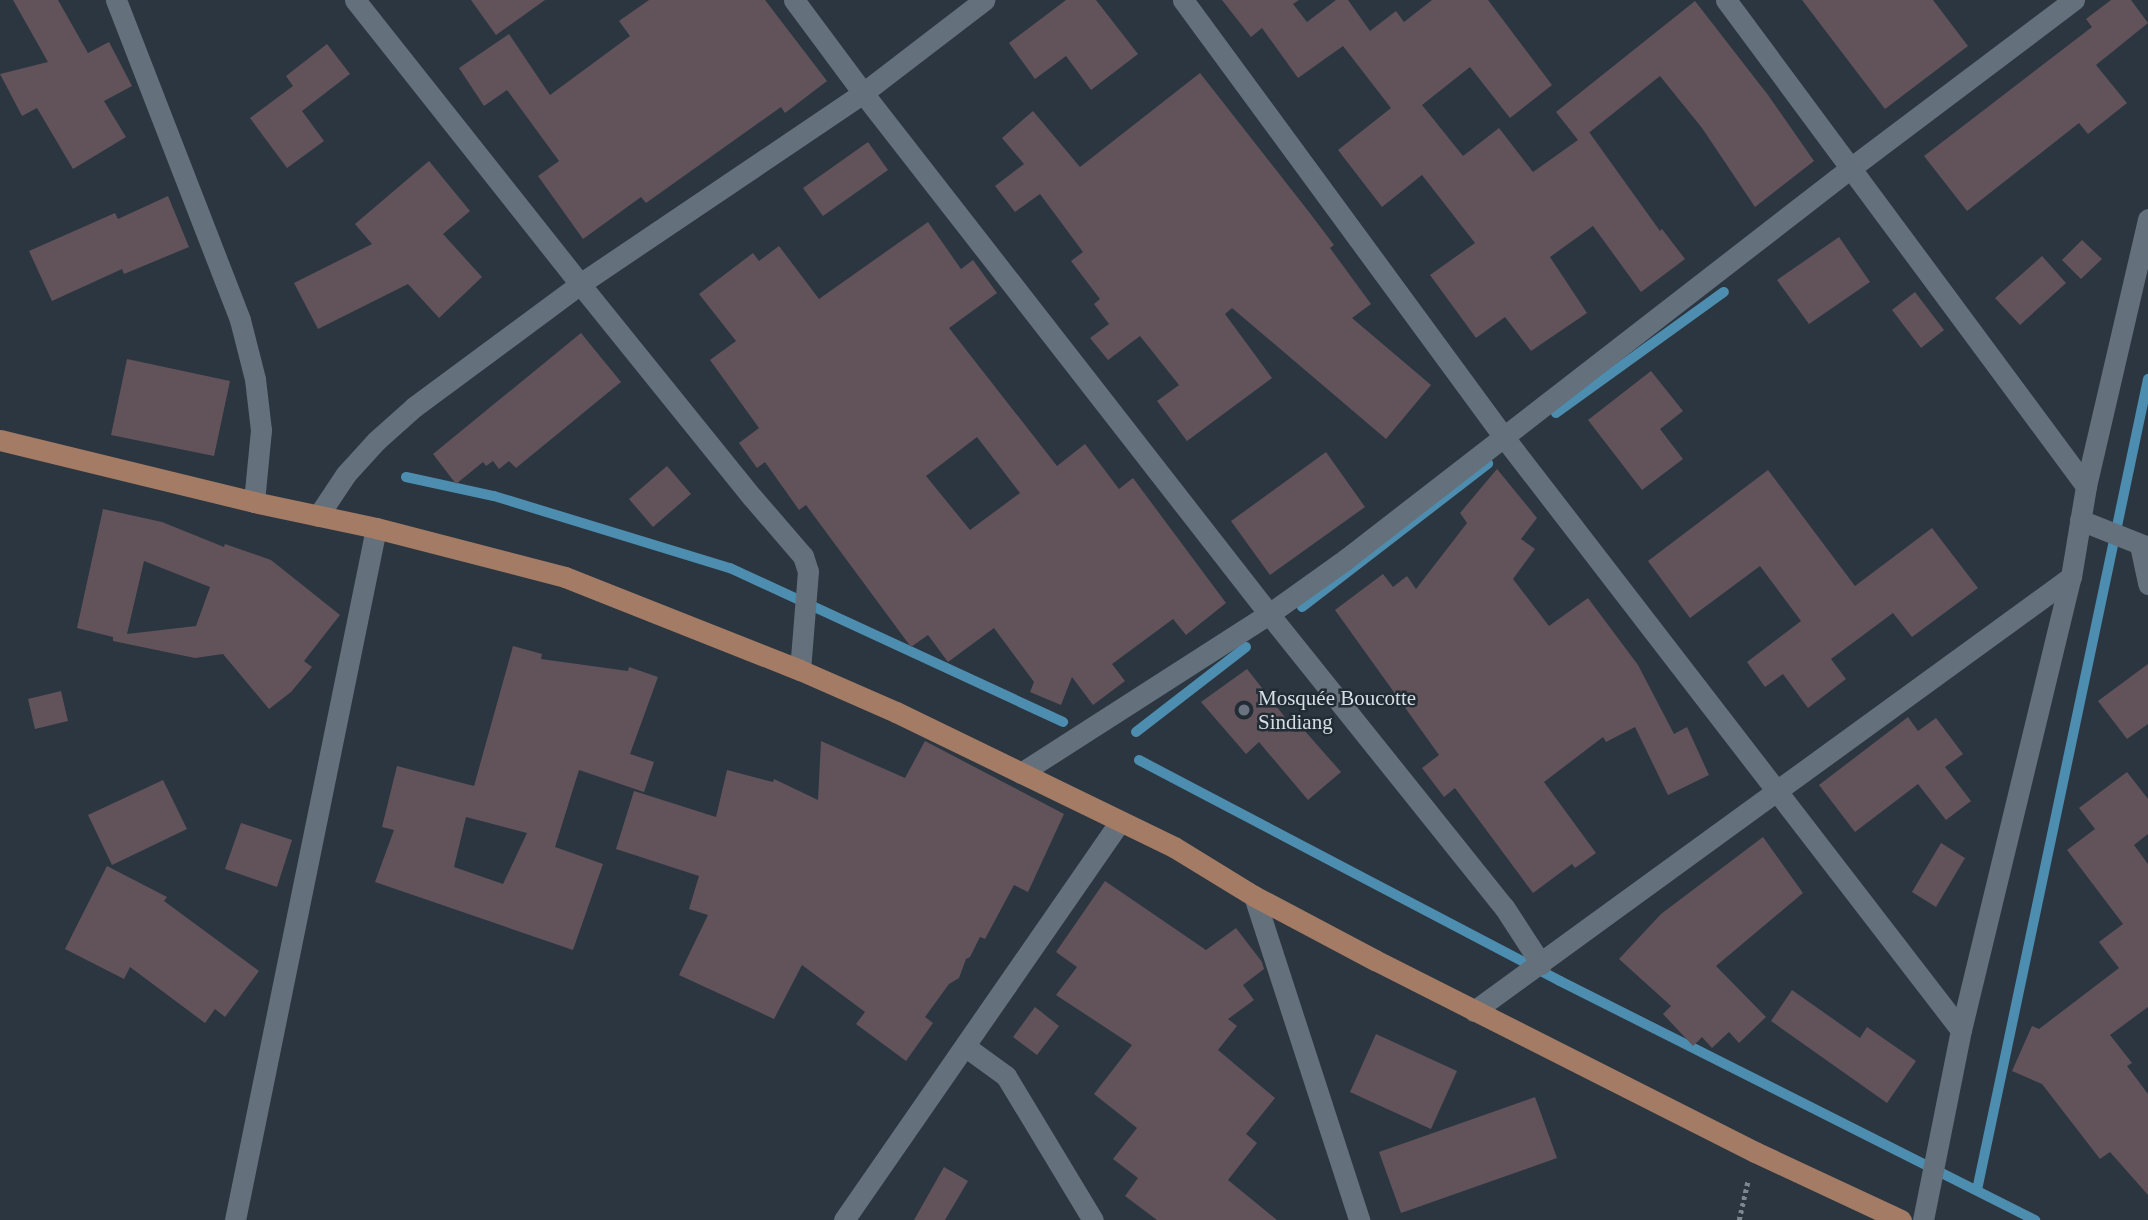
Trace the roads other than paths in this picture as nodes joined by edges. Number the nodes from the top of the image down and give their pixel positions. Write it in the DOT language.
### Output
graph roads {
  1 [pos="116,0"];
  2 [pos="355,0"];
  3 [pos="794,0"];
  4 [pos="984,0"];
  5 [pos="1183,0"];
  6 [pos="1726,0"];
  7 [pos="2074,0"];
  8 [pos="863,93"];
  9 [pos="1852,167"];
  10 [pos="2148,219"];
  11 [pos="580,284"];
  12 [pos="1503,436"];
  13 [pos="0,440"];
  14 [pos="2086,486"];
  15 [pos="254,502"];
  16 [pos="318,516"];
  17 [pos="2080,520"];
  18 [pos="376,528"];
  19 [pos="2144,546"];
  20 [pos="2071,577"];
  21 [pos="2148,584"];
  22 [pos="1269,614"];
  23 [pos="800,670"];
  24 [pos="1021,773"];
  25 [pos="1778,789"];
  26 [pos="1119,821"];
  27 [pos="1254,896"];
  28 [pos="1541,964"];
  29 [pos="1474,1011"];
  30 [pos="1961,1030"];
  31 [pos="966,1047"];
  32 [pos="236,1220"];
  33 [pos="844,1220"];
  34 [pos="1093,1220"];
  35 [pos="1359,1220"];
  36 [pos="1901,1220"];
  37 [pos="1923,1220"];
  1 -- 15 [label="street"];
  2 -- 11 [label="street"];
  3 -- 8 [label="street"];
  4 -- 8 [label="street"];
  5 -- 12 [label="street"];
  6 -- 9 [label="street"];
  7 -- 9 [label="street"];
  8 -- 11 [label="street"];
  8 -- 22 [label="street"];
  9 -- 12 [label="street"];
  9 -- 14 [label="street"];
  10 -- 14 [label="street"];
  11 -- 16 [label="street"];
  11 -- 23 [label="street"];
  12 -- 22 [label="street"];
  12 -- 25 [label="street"];
  13 -- 15 [label="main road"];
  14 -- 17 [label="street"];
  15 -- 16 [label="main road"];
  16 -- 18 [label="main road"];
  17 -- 19 [label="street"];
  17 -- 20 [label="street"];
  18 -- 23 [label="main road"];
  18 -- 32 [label="street"];
  19 -- 21 [label="street"];
  20 -- 25 [label="street"];
  20 -- 30 [label="street"];
  22 -- 24 [label="street"];
  22 -- 28 [label="street"];
  23 -- 24 [label="main road"];
  24 -- 26 [label="main road"];
  25 -- 28 [label="street"];
  25 -- 30 [label="street"];
  26 -- 27 [label="main road"];
  26 -- 31 [label="street"];
  27 -- 29 [label="main road"];
  27 -- 35 [label="street"];
  28 -- 29 [label="street"];
  29 -- 36 [label="main road"];
  30 -- 37 [label="street"];
  31 -- 33 [label="street"];
  31 -- 34 [label="street"];
}
